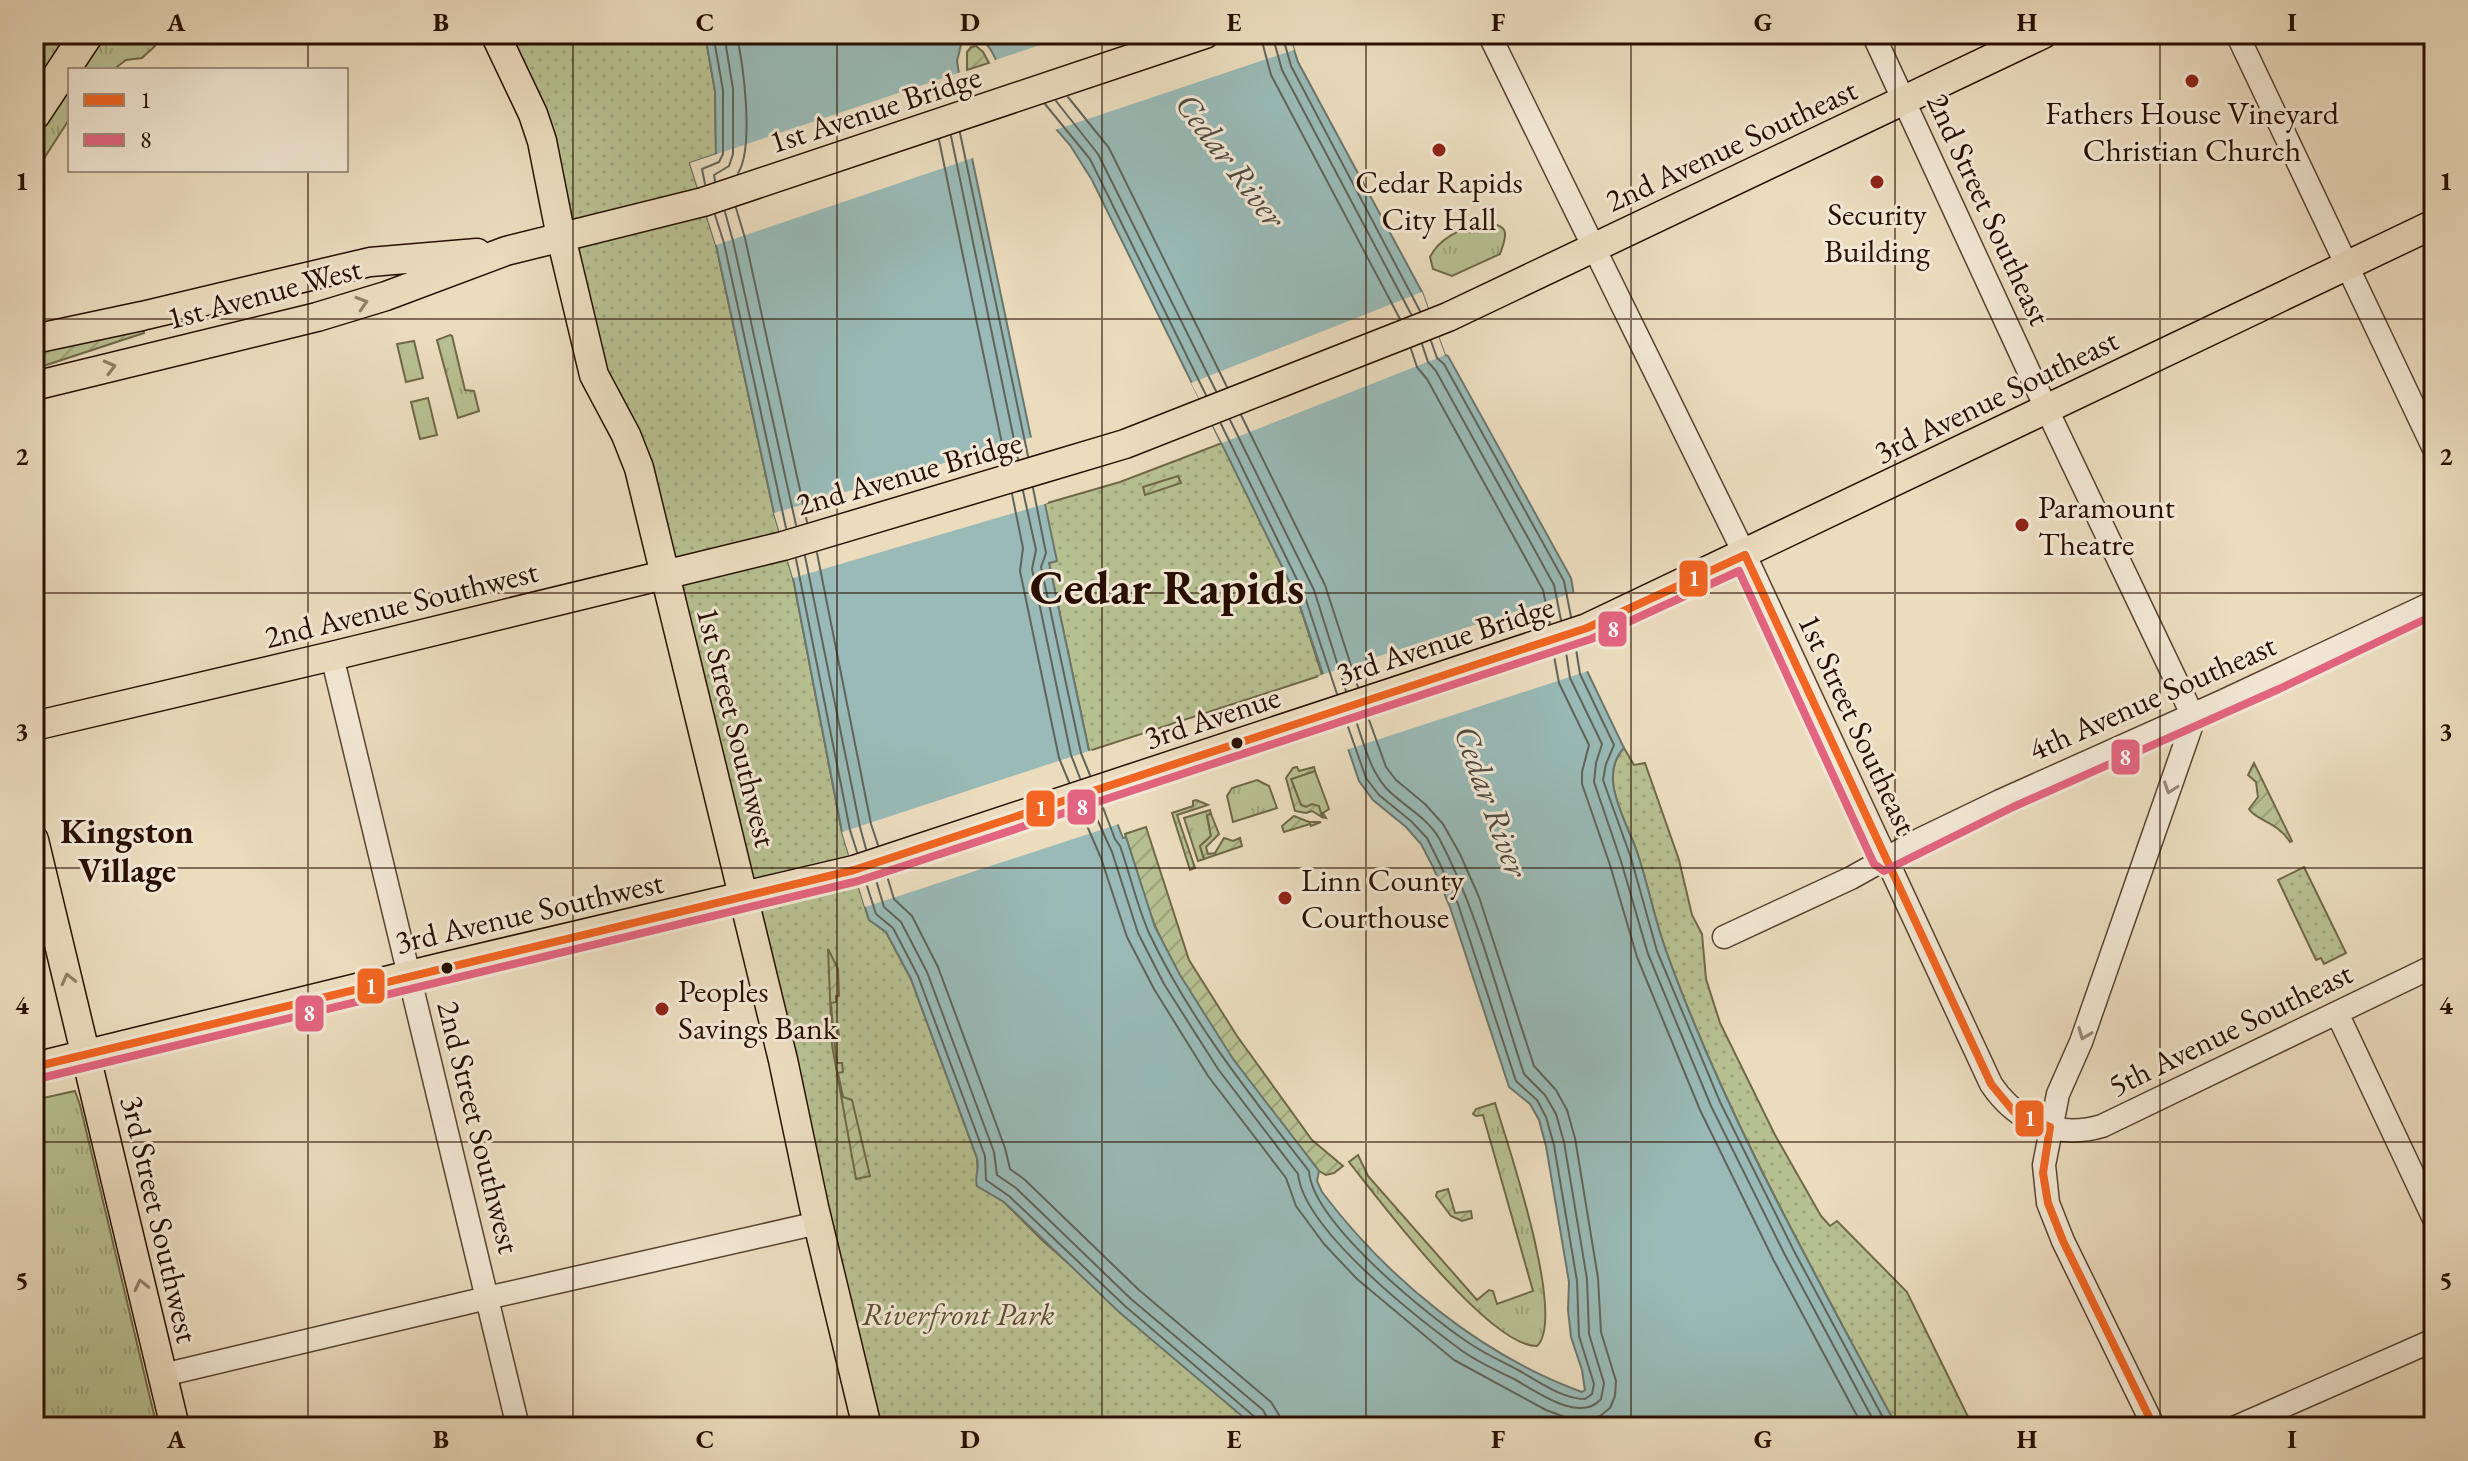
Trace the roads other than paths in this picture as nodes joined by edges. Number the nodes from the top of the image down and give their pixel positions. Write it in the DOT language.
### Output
graph roads {
  1 [pos="87,34"];
  2 [pos="495,34"];
  3 [pos="1205,34"];
  4 [pos="1489,34"];
  5 [pos="1873,34"];
  6 [pos="2043,34"];
  7 [pos="2237,34"];
  8 [pos="1904,100"];
  9 [pos="34,114"];
  10 [pos="703,202"];
  11 [pos="2434,224"];
  12 [pos="561,237"];
  13 [pos="1595,248"];
  14 [pos="506,251"];
  15 [pos="2348,265"];
  16 [pos="34,339"];
  17 [pos="34,386"];
  18 [pos="2047,409"];
  19 [pos="1207,414"];
  20 [pos="2434,449"];
  21 [pos="783,546"];
  22 [pos="1745,555"];
  23 [pos="665,575"];
  24 [pos="2434,602"];
  25 [pos="1587,628"];
  26 [pos="332,656"];
  27 [pos="2192,714"];
  28 [pos="1325,716"];
  29 [pos="34,726"];
  30 [pos="34,840"];
  31 [pos="1885,859"];
  32 [pos="854,870"];
  33 [pos="743,896"];
  34 [pos="1724,937"];
  35 [pos="2434,966"];
  36 [pos="409,975"];
  37 [pos="2337,1013"];
  38 [pos="86,1054"];
  39 [pos="34,1067"];
  40 [pos="2050,1127"];
  41 [pos="2434,1219"];
  42 [pos="818,1223"];
  43 [pos="487,1298"];
  44 [pos="2434,1340"];
  45 [pos="163,1375"];
  46 [pos="175,1427"];
  47 [pos="518,1427"];
  48 [pos="867,1427"];
  49 [pos="2154,1427"];
  50 [pos="2236,1427"];
  1 -- 9 [label="highway"];
  2 -- 12 [label="main road, 1st Street Southwest"];
  3 -- 10 [label="main road, 1st Avenue Bridge"];
  4 -- 13 [label="street, 1st Street Southeast"];
  5 -- 8 [label="street, 2nd Street Southeast"];
  6 -- 8 [label="main road, 2nd Avenue Southeast"];
  7 -- 15 [label="street"];
  8 -- 13 [label="main road, 2nd Avenue Southeast"];
  8 -- 18 [label="street, 2nd Street Southeast"];
  10 -- 12 [label="main road, 1st Avenue West"];
  11 -- 15 [label="main road, 3rd Avenue Southeast"];
  12 -- 14 [label="main road, 1st Avenue West"];
  12 -- 23 [label="main road, 1st Street Southwest"];
  13 -- 19 [label="main road, 2nd Avenue Southeast"];
  13 -- 22 [label="street, 1st Street Southeast"];
  14 -- 16 [label="main road, 1st Avenue West"];
  17 -- 14 [label="main road, 1st Avenue West, one-way"];
  15 -- 18 [label="main road, 3rd Avenue Southeast"];
  15 -- 20 [label="street"];
  18 -- 22 [label="main road, 3rd Avenue Southeast"];
  18 -- 27 [label="street, 2nd Street Southeast"];
  19 -- 21 [label="main road, 2nd Avenue Bridge"];
  21 -- 23 [label="main road, 2nd Avenue Southwest"];
  22 -- 25 [label="main road, 3rd Avenue Southeast"];
  22 -- 31 [label="street, 1st Street Southeast"];
  23 -- 26 [label="main road, 2nd Avenue Southwest"];
  23 -- 33 [label="main road, 1st Street Southwest"];
  24 -- 27 [label="street, 4th Avenue Southeast"];
  25 -- 28 [label="main road, 3rd Avenue Bridge"];
  26 -- 29 [label="main road, 2nd Avenue Southwest"];
  26 -- 36 [label="street, 2nd Street Southwest"];
  27 -- 31 [label="street, 4th Avenue Southeast"];
  27 -- 40 [label="street, one-way"];
  28 -- 32 [label="main road, 3rd Avenue"];
  38 -- 30 [label="main road, 3rd Street Southwest, one-way"];
  31 -- 34 [label="street, 4th Avenue Southeast"];
  31 -- 40 [label="street, 1st Street Southeast"];
  32 -- 33 [label="main road, 3rd Avenue Southwest"];
  33 -- 36 [label="main road, 3rd Avenue Southwest"];
  33 -- 42 [label="main road, 1st Street Southwest"];
  35 -- 37 [label="street, 5th Avenue Southeast"];
  36 -- 38 [label="main road, 3rd Avenue Southwest"];
  36 -- 43 [label="street, 2nd Street Southwest"];
  37 -- 40 [label="street, 5th Avenue Southeast"];
  37 -- 41 [label="street"];
  38 -- 39 [label="main road, 3rd Avenue Southwest"];
  45 -- 38 [label="main road, 3rd Street Southwest, one-way"];
  40 -- 49 [label="street"];
  42 -- 43 [label="street"];
  42 -- 48 [label="main road, 1st Street Southwest"];
  43 -- 45 [label="street"];
  43 -- 47 [label="street, 2nd Street Southwest"];
  44 -- 50 [label="street"];
  45 -- 46 [label="main road, 3rd Street Southwest"];
}
